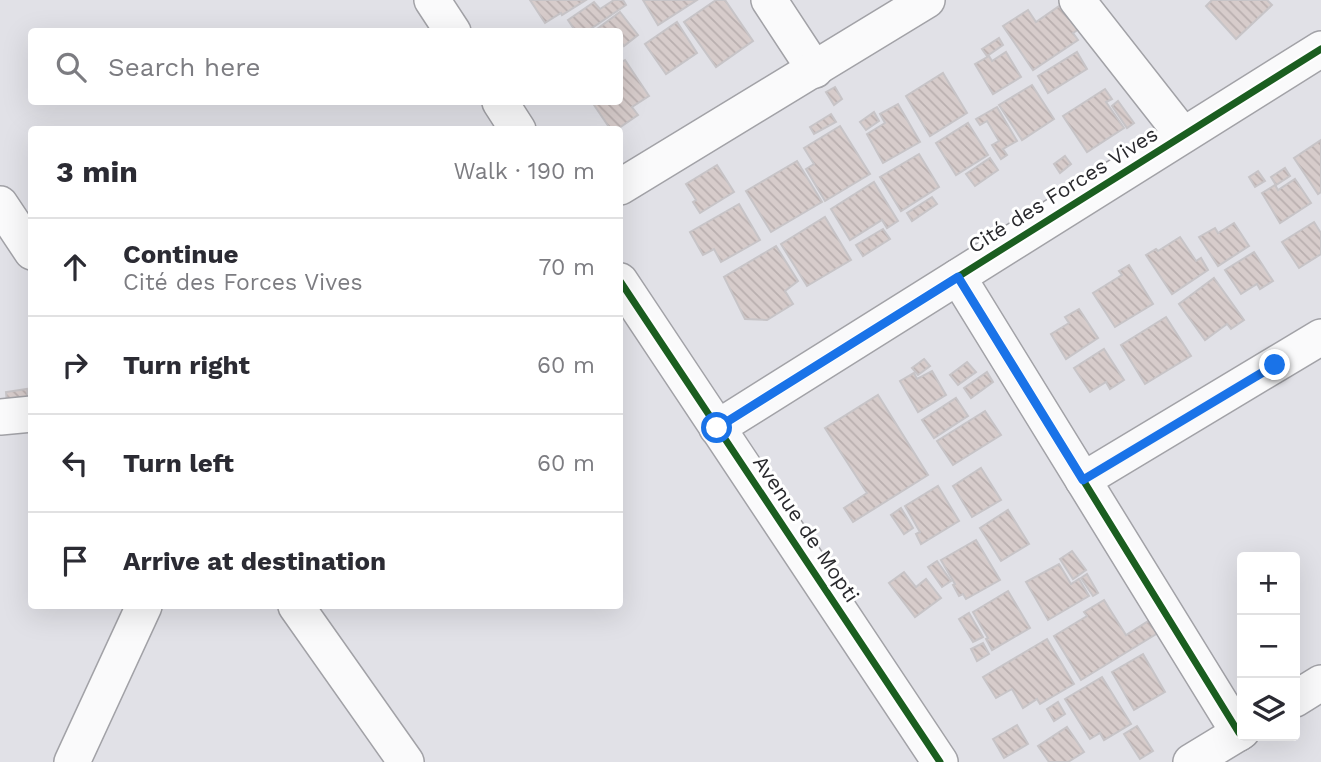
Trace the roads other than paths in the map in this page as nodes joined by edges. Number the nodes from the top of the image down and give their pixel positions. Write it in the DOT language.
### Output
graph roads {
  1 [pos="432,0"];
  2 [pos="769,0"];
  3 [pos="927,0"];
  4 [pos="1077,0"];
  5 [pos="450,28"];
  6 [pos="1321,49"];
  7 [pos="815,70"];
  8 [pos="502,105"];
  9 [pos="515,126"];
  10 [pos="1183,135"];
  11 [pos="623,185"];
  12 [pos="0,204"];
  13 [pos="28,246"];
  14 [pos="958,277"];
  15 [pos="623,286"];
  16 [pos="1321,337"];
  17 [pos="28,414"];
  18 [pos="0,417"];
  19 [pos="717,428"];
  20 [pos="1083,480"];
  21 [pos="144,609"];
  22 [pos="298,609"];
  23 [pos="1321,683"];
  24 [pos="1300,696"];
  25 [pos="1237,726"];
  26 [pos="1237,734"];
  27 [pos="72,762"];
  28 [pos="406,762"];
  29 [pos="940,762"];
  30 [pos="1191,762"];
  1 -- 5 [label="street"];
  2 -- 7 [label="street"];
  3 -- 7 [label="street"];
  4 -- 10 [label="street"];
  6 -- 10 [label="street, Cité des Forces Vives"];
  7 -- 11 [label="street"];
  8 -- 9 [label="street"];
  10 -- 14 [label="street, Cité des Forces Vives"];
  12 -- 13 [label="street"];
  14 -- 19 [label="street, Cité des Forces Vives"];
  14 -- 20 [label="street"];
  15 -- 19 [label="street, Avenue de Mopti"];
  16 -- 20 [label="street"];
  17 -- 18 [label="street"];
  19 -- 29 [label="street, Avenue de Mopti"];
  20 -- 25 [label="street"];
  21 -- 27 [label="street"];
  22 -- 28 [label="street"];
  23 -- 24 [label="street"];
  26 -- 30 [label="street"];
}
